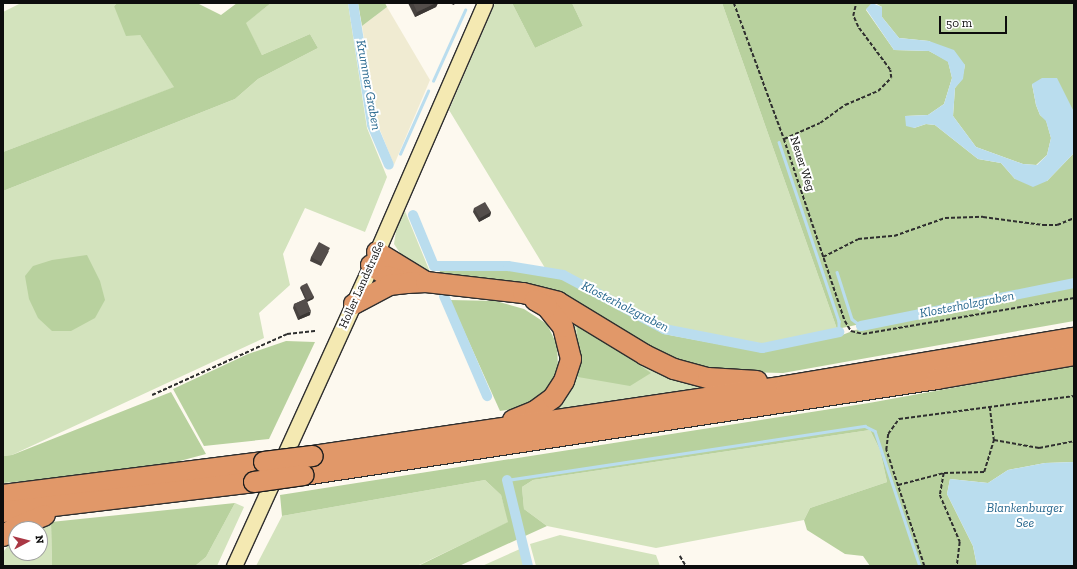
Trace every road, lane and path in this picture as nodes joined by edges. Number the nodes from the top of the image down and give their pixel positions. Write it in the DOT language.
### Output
graph roads {
  1 [pos="485,3"];
  2 [pos="734,3"];
  3 [pos="856,3"];
  4 [pos="784,139"];
  5 [pos="1074,218"];
  6 [pos="823,257"];
  7 [pos="374,258"];
  8 [pos="417,282"];
  9 [pos="523,293"];
  10 [pos="1074,298"];
  11 [pos="354,304"];
  12 [pos="318,331"];
  13 [pos="1074,338"];
  14 [pos="1074,355"];
  15 [pos="786,386"];
  16 [pos="152,395"];
  17 [pos="1074,396"];
  18 [pos="990,407"];
  19 [pos="498,430"];
  20 [pos="994,440"];
  21 [pos="1074,441"];
  22 [pos="944,473"];
  23 [pos="897,485"];
  24 [pos="3,495"];
  25 [pos="60,506"];
  26 [pos="3,512"];
  27 [pos="3,536"];
  28 [pos="680,556"];
  29 [pos="234,566"];
  30 [pos="686,566"];
  31 [pos="924,566"];
  32 [pos="957,566"];
  1 -- 7 [label="main road, Holler Landstraße"];
  2 -- 4 [label="path, Neuer Weg"];
  3 -- 4 [label="path"];
  4 -- 6 [label="path, Neuer Weg"];
  5 -- 6 [label="path"];
  6 -- 10 [label="path, Neuer Weg"];
  7 -- 8 [label="highway"];
  7 -- 11 [label="main road, Holler Landstraße"];
  8 -- 9 [label="highway"];
  8 -- 11 [label="highway"];
  9 -- 15 [label="highway"];
  9 -- 19 [label="highway"];
  11 -- 29 [label="main road, Holler Landstraße"];
  12 -- 16 [label="path"];
  13 -- 15 [label="highway"];
  14 -- 25 [label="highway, bridge"];
  15 -- 19 [label="highway"];
  17 -- 18 [label="path"];
  18 -- 20 [label="path"];
  18 -- 23 [label="path"];
  19 -- 24 [label="highway, bridge"];
  20 -- 21 [label="path"];
  20 -- 22 [label="path"];
  22 -- 23 [label="path"];
  22 -- 32 [label="path"];
  23 -- 31 [label="path"];
  25 -- 26 [label="highway"];
  25 -- 27 [label="highway"];
  28 -- 30 [label="path"];
}
